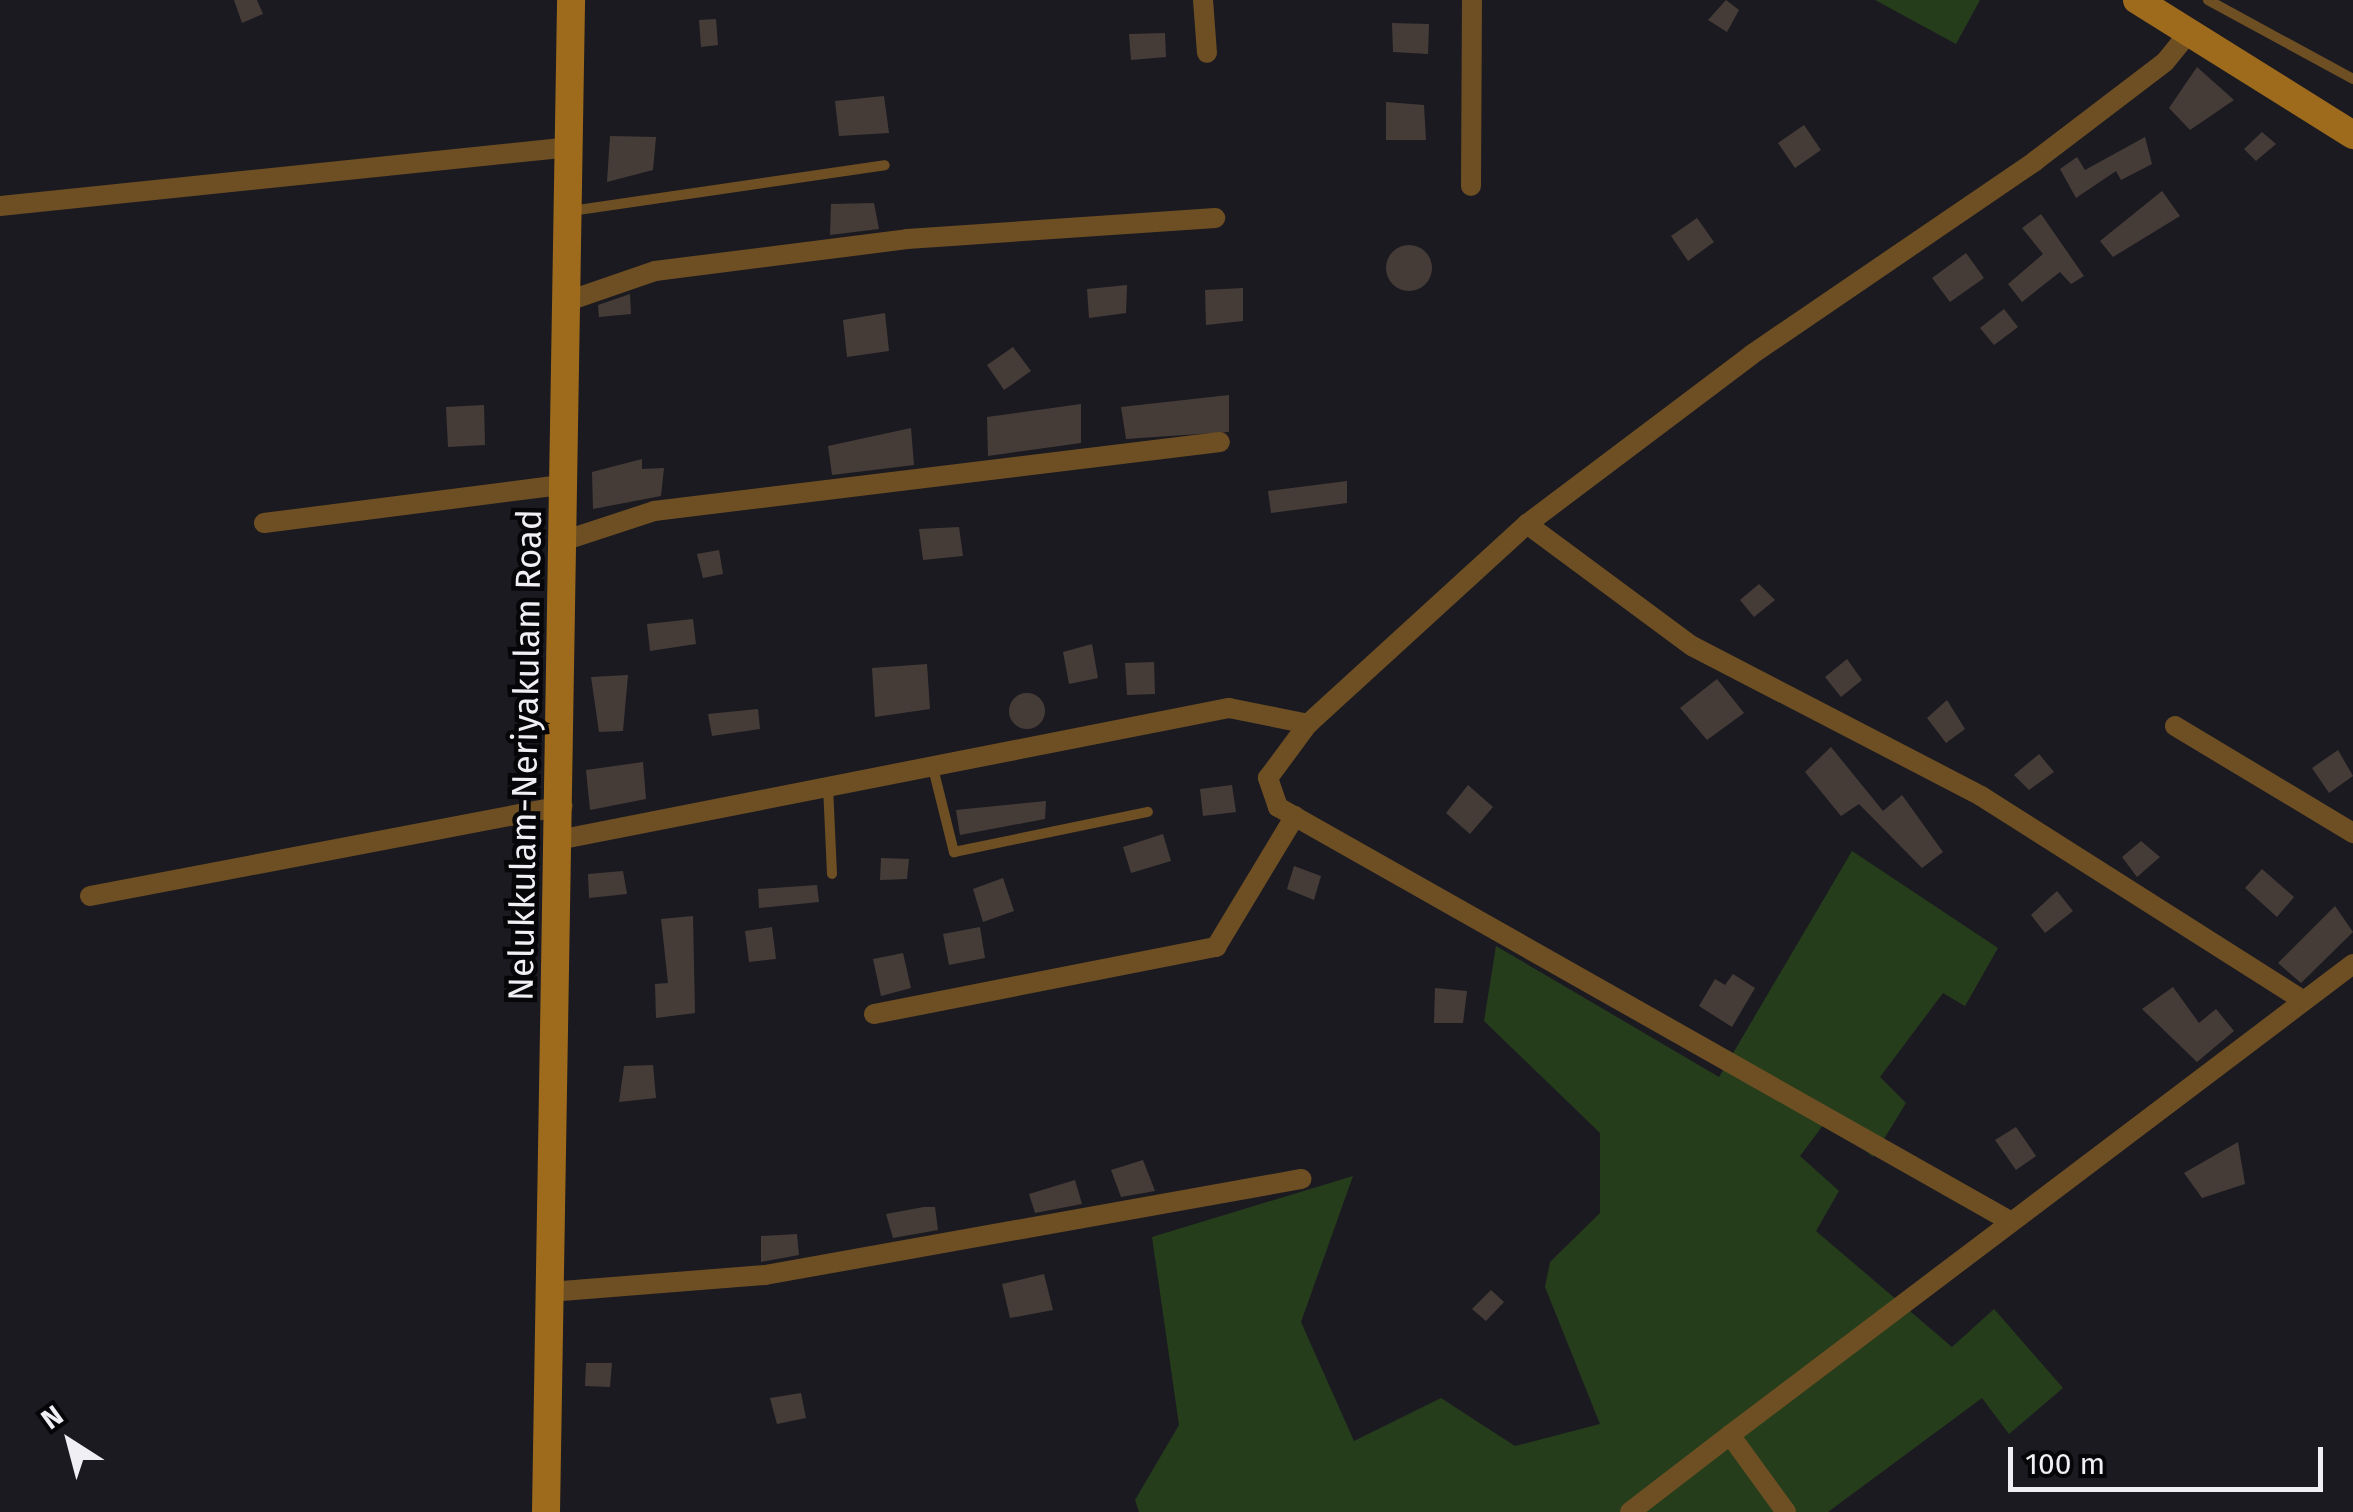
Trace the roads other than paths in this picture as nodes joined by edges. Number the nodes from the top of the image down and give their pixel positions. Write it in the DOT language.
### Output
graph roads {
  1 [pos="571,0"];
  2 [pos="1202,0"];
  3 [pos="1472,0"];
  4 [pos="2138,0"];
  5 [pos="2208,0"];
  6 [pos="2188,32"];
  7 [pos="1206,53"];
  8 [pos="2353,79"];
  9 [pos="2353,135"];
  10 [pos="571,148"];
  11 [pos="885,165"];
  12 [pos="1471,186"];
  13 [pos="0,206"];
  14 [pos="571,211"];
  15 [pos="1215,218"];
  16 [pos="568,302"];
  17 [pos="1220,442"];
  18 [pos="567,484"];
  19 [pos="264,523"];
  20 [pos="1527,524"];
  21 [pos="566,540"];
  22 [pos="1308,724"];
  23 [pos="2175,726"];
  24 [pos="933,768"];
  25 [pos="828,786"];
  26 [pos="563,806"];
  27 [pos="1148,812"];
  28 [pos="1294,816"];
  29 [pos="2353,833"];
  30 [pos="563,840"];
  31 [pos="832,874"];
  32 [pos="90,896"];
  33 [pos="2353,964"];
  34 [pos="2302,1000"];
  35 [pos="874,1014"];
  36 [pos="1301,1179"];
  37 [pos="2008,1220"];
  38 [pos="549,1292"];
  39 [pos="1730,1436"];
  40 [pos="546,1512"];
  41 [pos="1630,1512"];
  42 [pos="1786,1512"];
  1 -- 10 [label="main road, Nelukkulam-Neriyakulam Road"];
  2 -- 7 [label="street"];
  3 -- 12 [label="street"];
  4 -- 6 [label="main road"];
  5 -- 8 [label="lane"];
  6 -- 9 [label="main road"];
  6 -- 20 [label="street"];
  10 -- 13 [label="street"];
  10 -- 14 [label="main road, Nelukkulam-Neriyakulam Road"];
  11 -- 14 [label="lane"];
  14 -- 16 [label="main road, Nelukkulam-Neriyakulam Road"];
  15 -- 16 [label="street"];
  16 -- 18 [label="main road, Nelukkulam-Neriyakulam Road"];
  17 -- 21 [label="street"];
  18 -- 19 [label="street"];
  18 -- 21 [label="main road, Nelukkulam-Neriyakulam Road"];
  20 -- 22 [label="street"];
  20 -- 34 [label="street"];
  21 -- 26 [label="main road, Nelukkulam-Neriyakulam Road"];
  22 -- 24 [label="street"];
  22 -- 28 [label="street"];
  23 -- 29 [label="street"];
  24 -- 25 [label="street"];
  24 -- 27 [label="lane"];
  25 -- 30 [label="street"];
  25 -- 31 [label="lane"];
  26 -- 30 [label="main road, Nelukkulam-Neriyakulam Road"];
  26 -- 32 [label="street"];
  28 -- 35 [label="street"];
  28 -- 37 [label="street"];
  30 -- 38 [label="main road, Nelukkulam-Neriyakulam Road"];
  33 -- 34 [label="street"];
  34 -- 37 [label="street"];
  36 -- 38 [label="street"];
  37 -- 39 [label="street"];
  38 -- 40 [label="main road, Nelukkulam-Neriyakulam Road"];
  39 -- 41 [label="street"];
  39 -- 42 [label="street"];
}
